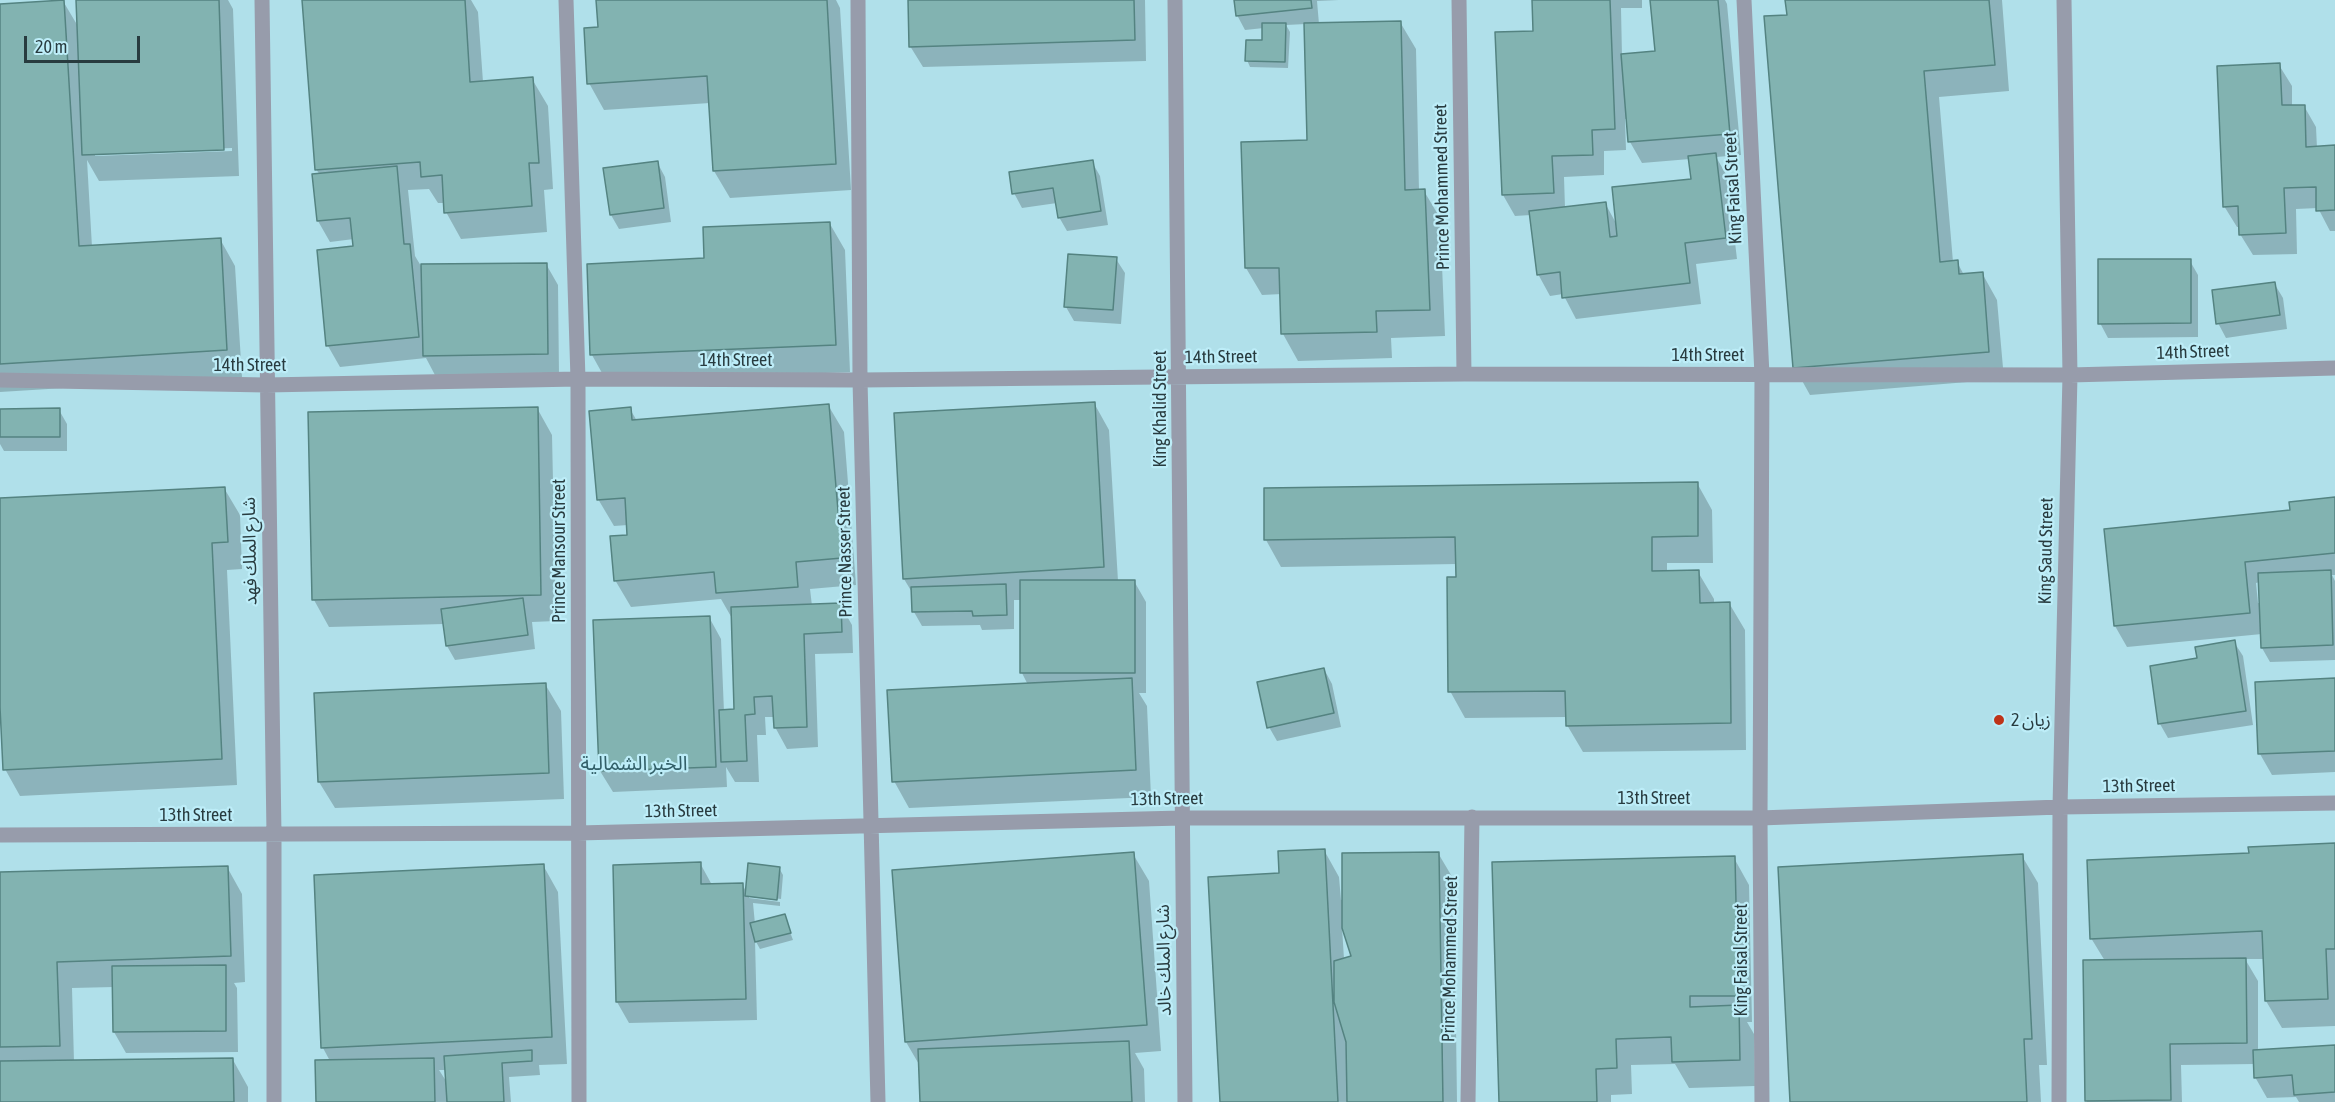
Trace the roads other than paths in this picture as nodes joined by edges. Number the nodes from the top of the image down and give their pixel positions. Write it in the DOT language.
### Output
graph roads {
  1 [pos="262,0"];
  2 [pos="566,0"];
  3 [pos="858,0"];
  4 [pos="1175,0"];
  5 [pos="1459,0"];
  6 [pos="1744,0"];
  7 [pos="2064,0"];
  8 [pos="2335,368"];
  9 [pos="1464,374"];
  10 [pos="1762,375"];
  11 [pos="2070,375"];
  12 [pos="1179,378"];
  13 [pos="578,379"];
  14 [pos="0,380"];
  15 [pos="860,380"];
  16 [pos="266,385"];
  17 [pos="2335,803"];
  18 [pos="2060,807"];
  19 [pos="1182,818"];
  20 [pos="1472,818"];
  21 [pos="1760,818"];
  22 [pos="872,826"];
  23 [pos="578,833"];
  24 [pos="274,834"];
  25 [pos="0,835"];
  26 [pos="274,1102"];
  27 [pos="579,1102"];
  28 [pos="878,1102"];
  29 [pos="1185,1102"];
  30 [pos="1468,1102"];
  31 [pos="1762,1102"];
  32 [pos="2059,1102"];
  1 -- 16 [label="street, شارع الملك فهد"];
  2 -- 13 [label="street, Prince Mansour Street"];
  3 -- 15 [label="street, Prince Nasser Street"];
  4 -- 12 [label="street, King Khalid Street"];
  5 -- 9 [label="street, Prince Mohammed Street"];
  6 -- 10 [label="street, King Faisal Street"];
  7 -- 11 [label="street, King Saud Street"];
  8 -- 11 [label="street, 14th Street"];
  9 -- 10 [label="street, 14th Street"];
  9 -- 12 [label="street, 14th Street"];
  10 -- 11 [label="street, 14th Street"];
  10 -- 21 [label="street, King Faisal Street"];
  11 -- 18 [label="street, King Saud Street"];
  12 -- 15 [label="street, 14th Street"];
  12 -- 19 [label="street, King Khalid Street"];
  13 -- 15 [label="street, 14th Street"];
  13 -- 16 [label="street, 14th Street"];
  13 -- 23 [label="street, Prince Mansour Street"];
  14 -- 16 [label="street, 14th Street"];
  15 -- 22 [label="street, Prince Nasser Street"];
  16 -- 24 [label="street, شارع الملك فهد"];
  17 -- 18 [label="street, 13th Street"];
  18 -- 21 [label="street, 13th Street"];
  18 -- 32 [label="street, King Saud Street"];
  19 -- 20 [label="street, 13th Street"];
  19 -- 22 [label="street, 13th Street"];
  19 -- 29 [label="street, شارع الملك خالد"];
  20 -- 21 [label="street, 13th Street"];
  20 -- 30 [label="street, Prince Mohammed Street"];
  21 -- 31 [label="street, King Faisal Street"];
  22 -- 23 [label="street, 13th Street"];
  22 -- 28 [label="street, Prince Nasser Street"];
  23 -- 24 [label="street, 13th Street"];
  23 -- 27 [label="street, Prince Mansour Street"];
  24 -- 25 [label="street, 13th Street"];
  24 -- 26 [label="street, شارع الملك فهد"];
}
